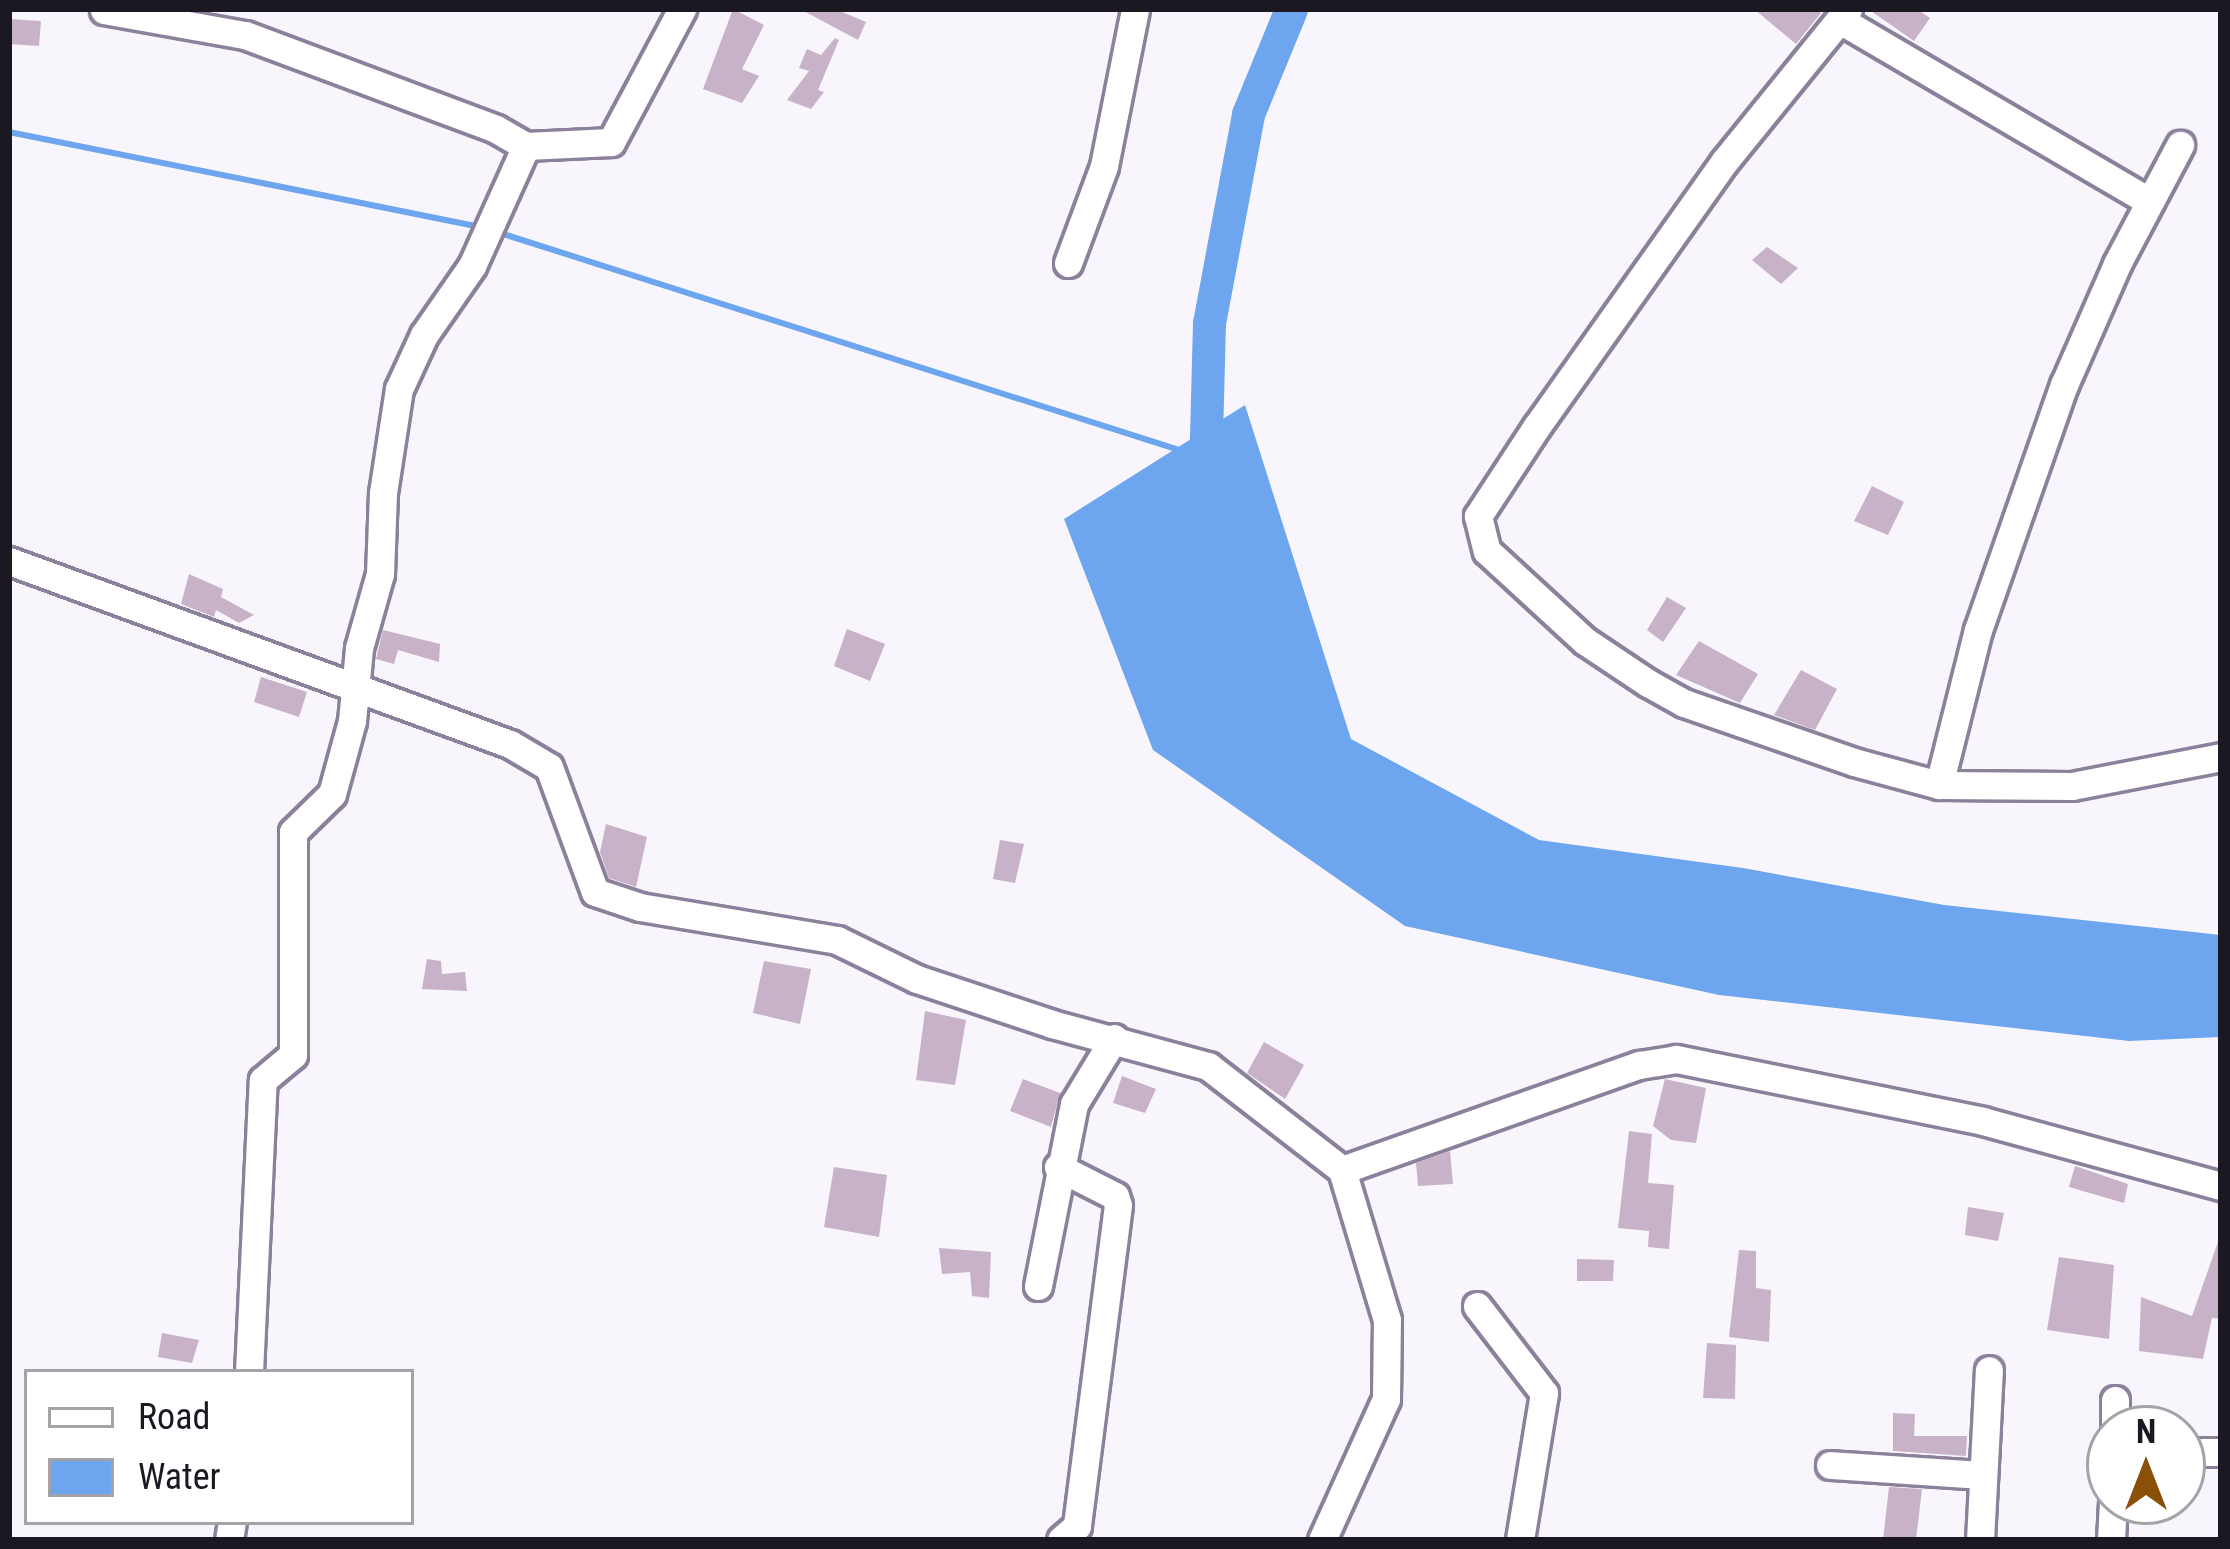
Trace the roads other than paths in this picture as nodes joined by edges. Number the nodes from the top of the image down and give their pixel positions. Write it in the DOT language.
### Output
graph roads {
  1 [pos="682,9"];
  2 [pos="1135,9"];
  3 [pos="104,10"];
  4 [pos="1844,15"];
  5 [pos="526,146"];
  6 [pos="2180,146"];
  7 [pos="2150,202"];
  8 [pos="1068,263"];
  9 [pos="9,561"];
  10 [pos="358,689"];
  11 [pos="2221,758"];
  12 [pos="1939,785"];
  13 [pos="1114,1038"];
  14 [pos="1058,1167"];
  15 [pos="1342,1170"];
  16 [pos="2221,1186"];
  17 [pos="1038,1286"];
  18 [pos="1477,1306"];
  19 [pos="249,1369"];
  20 [pos="1989,1370"];
  21 [pos="2115,1400"];
  22 [pos="2115,1405"];
  23 [pos="1830,1465"];
  24 [pos="1980,1475"];
  25 [pos="1061,1540"];
  26 [pos="1322,1540"];
  27 [pos="1520,1540"];
  28 [pos="1979,1540"];
  1 -- 5 [label="street"];
  2 -- 8 [label="street"];
  3 -- 5 [label="street"];
  4 -- 7 [label="street"];
  4 -- 12 [label="street"];
  5 -- 10 [label="street"];
  6 -- 7 [label="street"];
  7 -- 12 [label="street"];
  9 -- 10 [label="street"];
  10 -- 13 [label="street"];
  10 -- 19 [label="street"];
  11 -- 12 [label="street"];
  13 -- 14 [label="street"];
  13 -- 15 [label="street"];
  14 -- 17 [label="street"];
  14 -- 25 [label="street"];
  15 -- 16 [label="street"];
  15 -- 26 [label="street"];
  18 -- 27 [label="street"];
  20 -- 24 [label="street"];
  21 -- 22 [label="street"];
  23 -- 24 [label="street"];
  24 -- 28 [label="street"];
}
